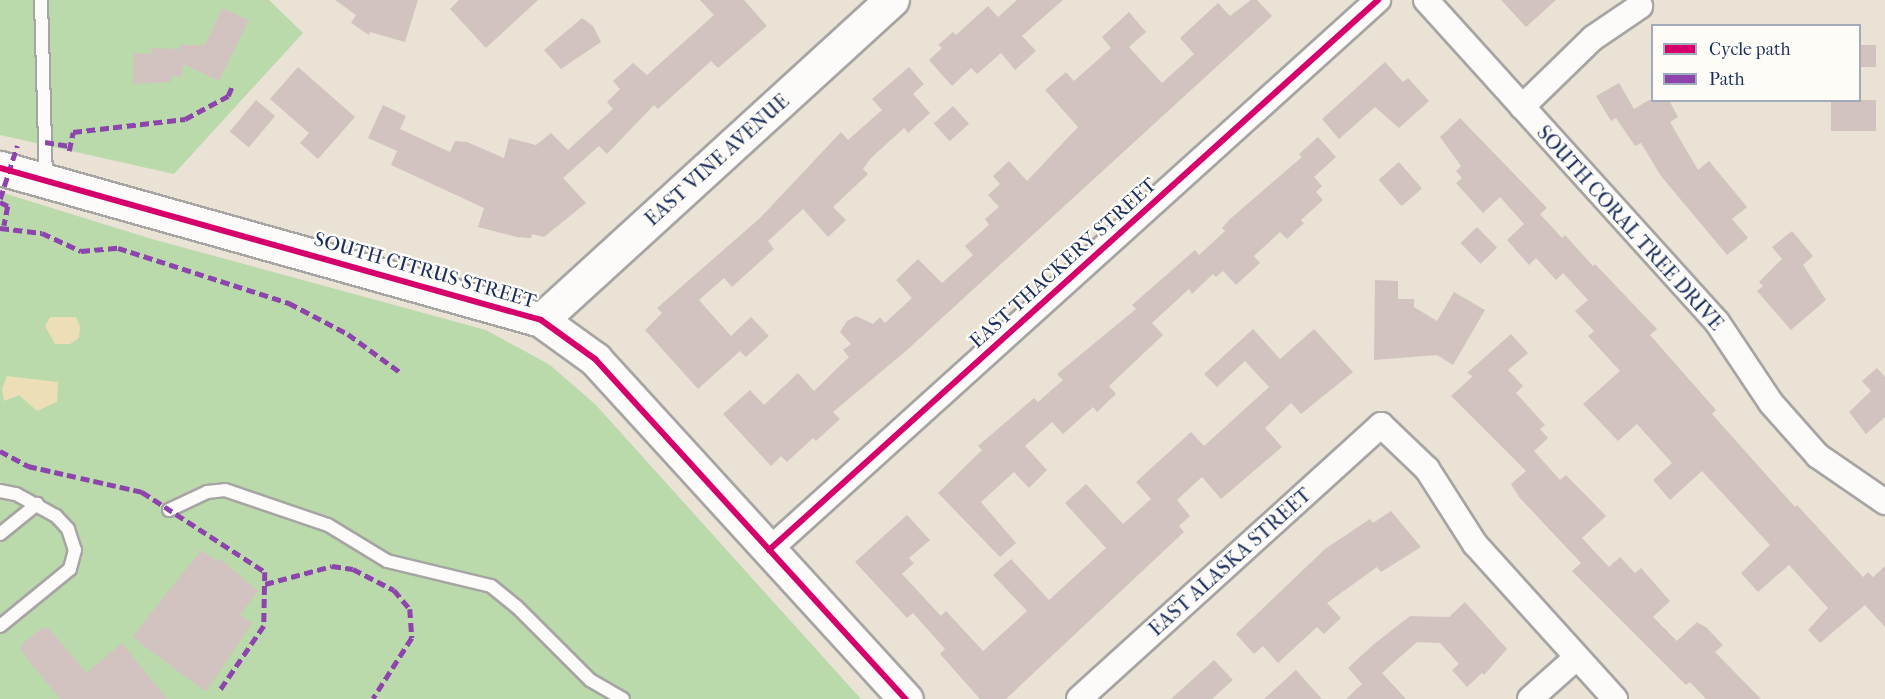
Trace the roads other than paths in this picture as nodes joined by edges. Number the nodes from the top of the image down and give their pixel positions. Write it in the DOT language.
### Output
graph roads {
  1 [pos="41,0"];
  2 [pos="892,0"];
  3 [pos="1378,0"];
  4 [pos="1426,0"];
  5 [pos="1640,6"];
  6 [pos="1522,107"];
  7 [pos="0,168"];
  8 [pos="46,181"];
  9 [pos="541,320"];
  10 [pos="0,491"];
  11 [pos="1885,502"];
  12 [pos="37,504"];
  13 [pos="169,510"];
  14 [pos="0,534"];
  15 [pos="770,550"];
  16 [pos="0,626"];
  17 [pos="1576,658"];
  18 [pos="623,699"];
  19 [pos="906,699"];
  20 [pos="1078,699"];
  21 [pos="1530,699"];
  22 [pos="1615,699"];
  1 -- 8 [label="lane"];
  2 -- 9 [label="street, EAST VINE AVENUE"];
  3 -- 15 [label="street, EAST THACKERY STREET"];
  4 -- 6 [label="street, SOUTH CORAL TREE DRIVE"];
  5 -- 6 [label="street"];
  6 -- 11 [label="street, SOUTH CORAL TREE DRIVE"];
  7 -- 8 [label="street, SOUTH CITRUS STREET"];
  8 -- 9 [label="street, SOUTH CITRUS STREET"];
  9 -- 15 [label="street, SOUTH CITRUS STREET"];
  10 -- 12 [label="lane"];
  12 -- 14 [label="lane"];
  12 -- 16 [label="lane"];
  13 -- 18 [label="lane"];
  15 -- 19 [label="street, SOUTH CITRUS STREET"];
  17 -- 20 [label="street, EAST ALASKA STREET"];
  17 -- 21 [label="street"];
  17 -- 22 [label="street"];
}
